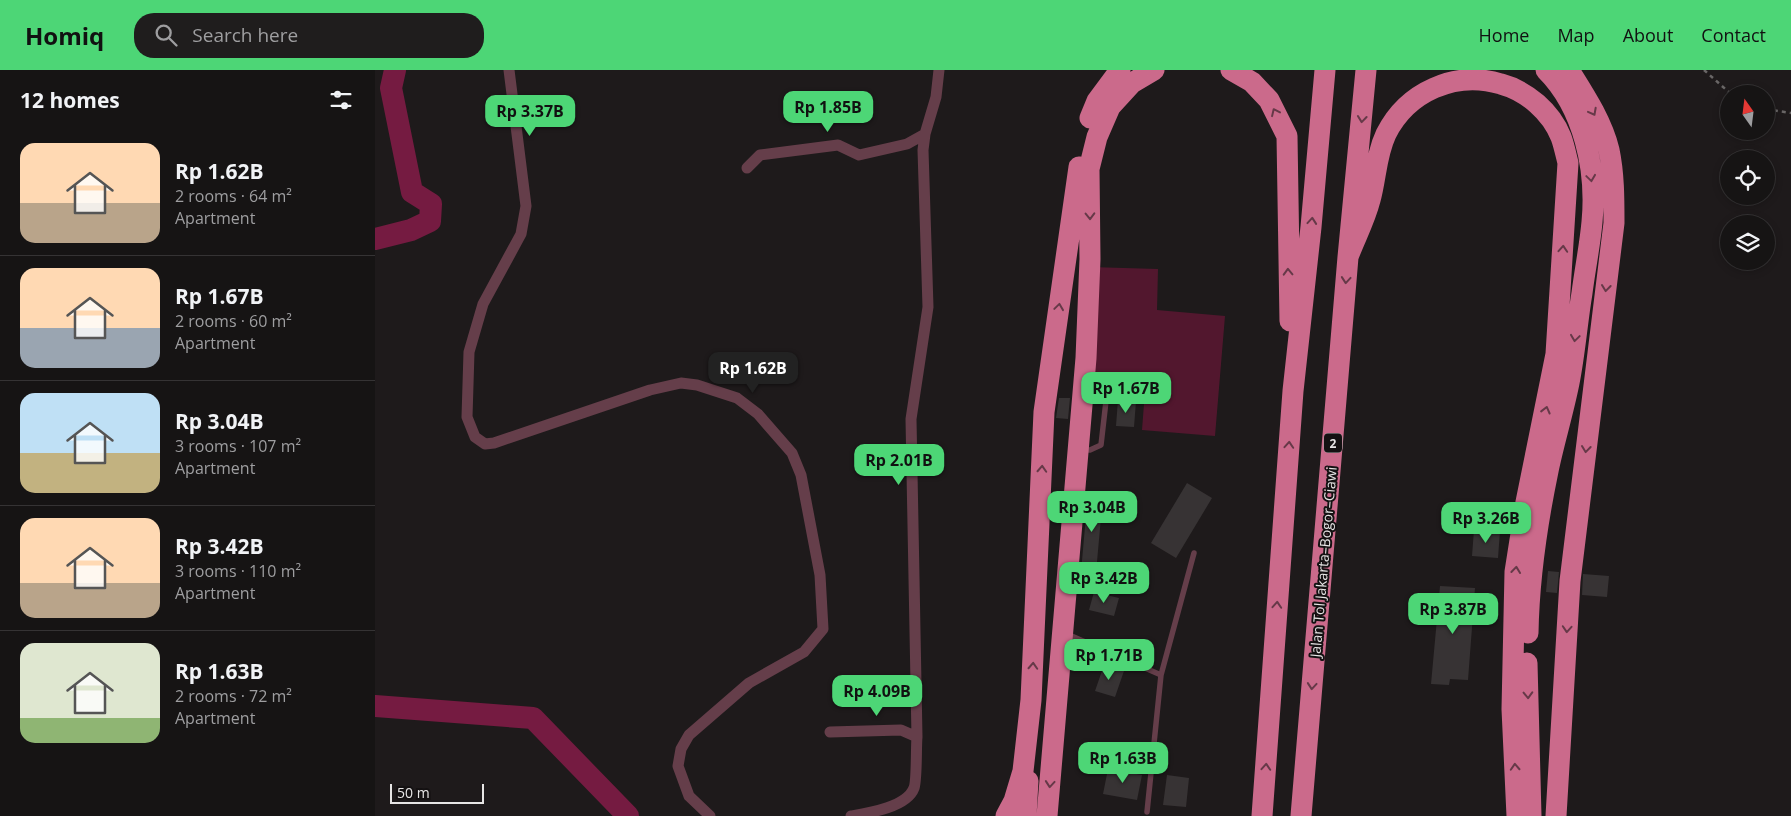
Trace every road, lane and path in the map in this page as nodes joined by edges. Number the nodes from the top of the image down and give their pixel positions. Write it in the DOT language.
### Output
graph roads {
  1 [pos="509,70"];
  2 [pos="939,70"];
  3 [pos="1120,70"];
  4 [pos="1154,70"];
  5 [pos="1231,70"];
  6 [pos="1325,70"];
  7 [pos="1366,70"];
  8 [pos="1546,70"];
  9 [pos="1569,70"];
  10 [pos="1704,70"];
  11 [pos="1721,85"];
  12 [pos="1775,110"];
  13 [pos="1791,113"];
  14 [pos="925,134"];
  15 [pos="747,168"];
  16 [pos="1348,257"];
  17 [pos="1293,391"];
  18 [pos="1106,401"];
  19 [pos="1078,450"];
  20 [pos="1195,553"];
  21 [pos="1063,632"];
  22 [pos="1161,675"];
  23 [pos="1031,700"];
  24 [pos="830,732"];
  25 [pos="917,736"];
  26 [pos="1147,812"];
  27 [pos="710,816"];
  28 [pos="851,816"];
  29 [pos="1007,816"];
  30 [pos="1026,816"];
  31 [pos="1047,816"];
  32 [pos="1262,816"];
  33 [pos="1301,816"];
  34 [pos="1517,816"];
  35 [pos="1531,816"];
  36 [pos="1556,816"];
  1 -- 27 [label="street"];
  2 -- 14 [label="street"];
  23 -- 3 [label="highway, one-way"];
  4 -- 19 [label="highway, one-way"];
  17 -- 5 [label="highway, one-way"];
  17 -- 6 [label="highway, one-way"];
  7 -- 16 [label="highway, Jalan Tol Jakarta–Bogor–Ciawi / 2, one-way"];
  8 -- 35 [label="highway, one-way"];
  9 -- 36 [label="highway, one-way"];
  10 -- 11 [label="path"];
  12 -- 13 [label="path"];
  14 -- 15 [label="street"];
  14 -- 25 [label="street"];
  16 -- 33 [label="highway, Jalan Tol Jakarta–Bogor–Ciawi / 2, one-way"];
  34 -- 16 [label="highway, one-way"];
  32 -- 17 [label="highway, one-way"];
  18 -- 19 [label="lane"];
  19 -- 21 [label="highway"];
  20 -- 22 [label="lane"];
  21 -- 22 [label="lane"];
  21 -- 31 [label="highway, one-way"];
  22 -- 26 [label="lane"];
  23 -- 29 [label="highway"];
  23 -- 30 [label="highway"];
  24 -- 25 [label="street"];
  25 -- 28 [label="street"];
}
